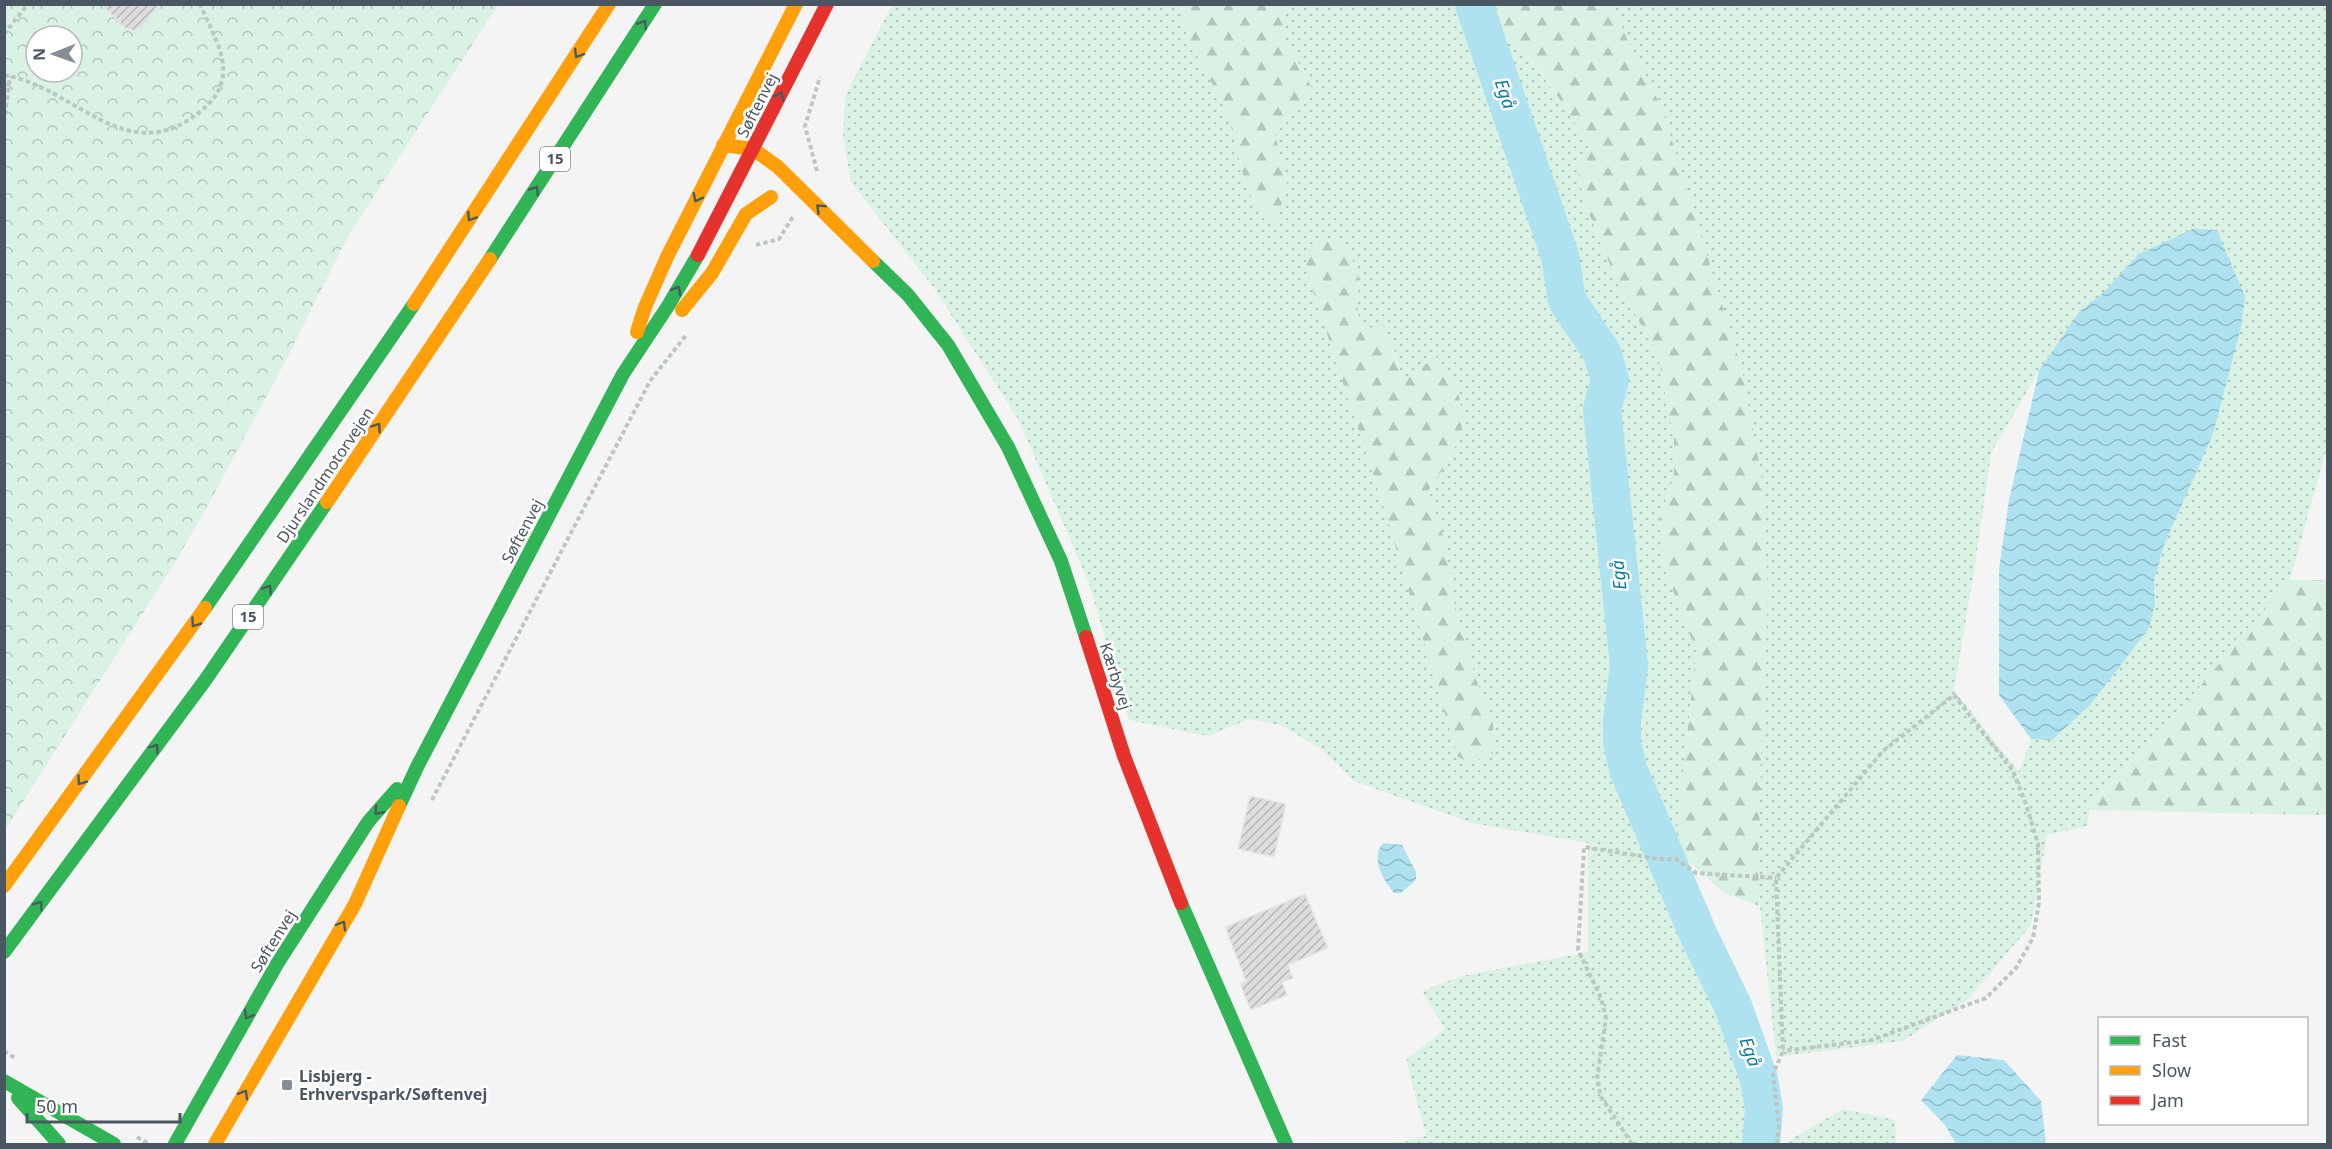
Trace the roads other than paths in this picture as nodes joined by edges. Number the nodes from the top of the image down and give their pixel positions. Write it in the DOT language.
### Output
graph roads {
  1 [pos="609,4"];
  2 [pos="655,4"];
  3 [pos="796,4"];
  4 [pos="826,4"];
  5 [pos="723,145"];
  6 [pos="753,149"];
  7 [pos="493,157"];
  8 [pos="747,181"];
  9 [pos="771,196"];
  10 [pos="795,213"];
  11 [pos="814,223"];
  12 [pos="862,249"];
  13 [pos="644,343"];
  14 [pos="623,374"];
  15 [pos="252,541"];
  16 [pos="417,767"];
  17 [pos="4,886"];
  18 [pos="4,952"];
  19 [pos="5,1081"];
  20 [pos="37,1120"];
  21 [pos="59,1144"];
  22 [pos="77,1144"];
  23 [pos="114,1144"];
  24 [pos="175,1144"];
  25 [pos="214,1144"];
  26 [pos="1286,1144"];
  1 -- 15 [label="main road, Djurslandmotorvejen / 15, one-way"];
  18 -- 2 [label="main road, Djurslandmotorvejen / 15, one-way"];
  3 -- 5 [label="main road, Søftenvej"];
  6 -- 4 [label="main road, Søftenvej, one-way"];
  5 -- 6 [label="main road"];
  5 -- 8 [label="main road"];
  5 -- 14 [label="main road, Søftenvej, one-way"];
  6 -- 8 [label="main road, Søftenvej"];
  12 -- 6 [label="main road, Kærbyvej, one-way"];
  7 -- 15 [label="main road"];
  8 -- 9 [label="main road"];
  13 -- 8 [label="main road, Søftenvej, one-way"];
  9 -- 10 [label="main road"];
  9 -- 13 [label="main road"];
  11 -- 12 [label="main road"];
  12 -- 26 [label="main road, Kærbyvej"];
  13 -- 14 [label="main road, Søftenvej"];
  14 -- 16 [label="main road, Søftenvej"];
  15 -- 17 [label="main road, Djurslandmotorvejen / 15, one-way"];
  16 -- 24 [label="main road, Søftenvej, one-way"];
  25 -- 16 [label="main road, Søftenvej, one-way"];
  19 -- 20 [label="main road"];
  19 -- 23 [label="main road"];
  20 -- 21 [label="main road"];
  20 -- 22 [label="main road"];
}
